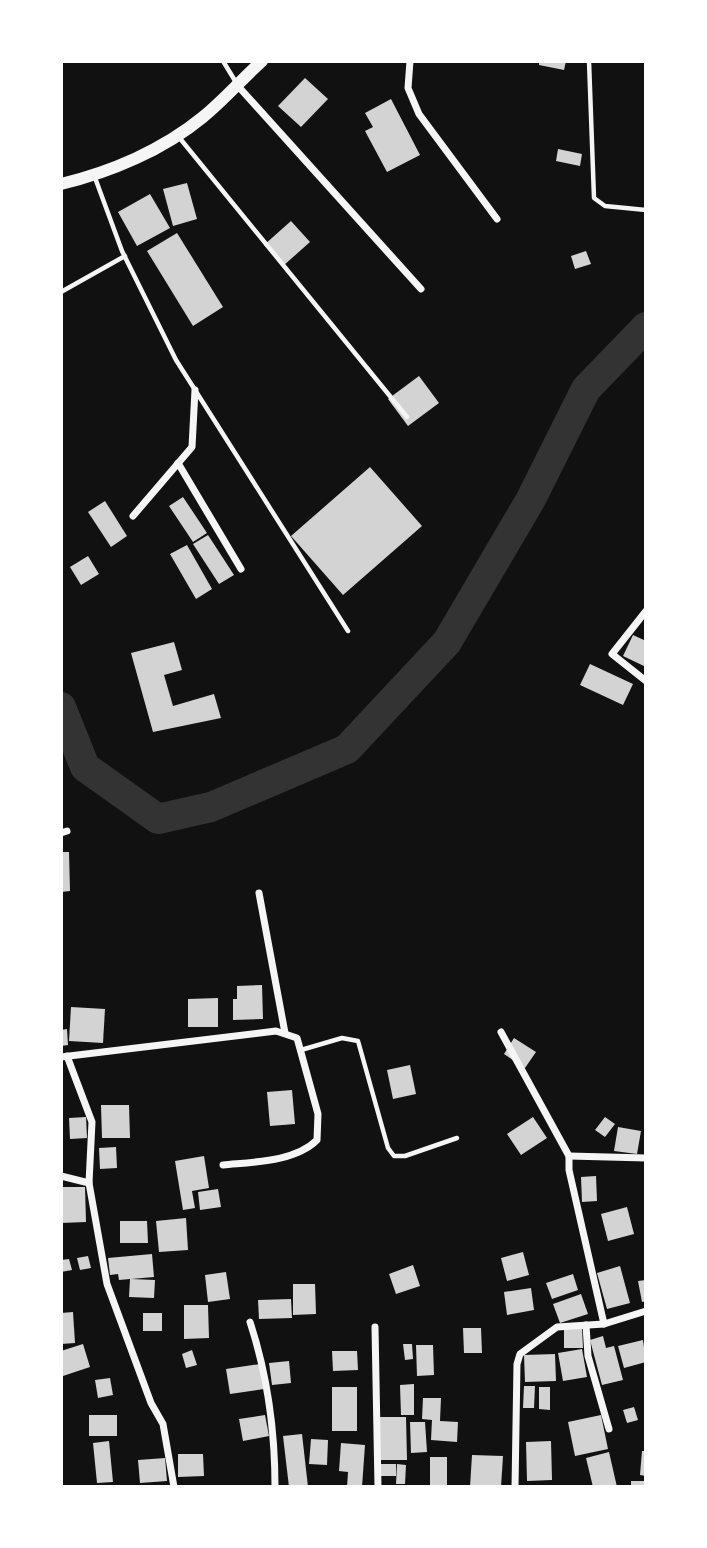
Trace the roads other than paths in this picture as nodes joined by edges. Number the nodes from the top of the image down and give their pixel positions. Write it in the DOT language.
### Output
graph roads {
  1 [pos="223,61"];
  2 [pos="262,61"];
  3 [pos="410,61"];
  4 [pos="589,61"];
  5 [pos="237,85"];
  6 [pos="177,135"];
  7 [pos="94,176"];
  8 [pos="61,184"];
  9 [pos="646,210"];
  10 [pos="497,219"];
  11 [pos="125,256"];
  12 [pos="421,289"];
  13 [pos="61,292"];
  14 [pos="195,390"];
  15 [pos="407,417"];
  16 [pos="178,463"];
  17 [pos="133,516"];
  18 [pos="241,569"];
  19 [pos="646,611"];
  20 [pos="348,631"];
  21 [pos="646,681"];
  22 [pos="259,893"];
  23 [pos="501,1032"];
  24 [pos="285,1033"];
  25 [pos="300,1050"];
  26 [pos="64,1056"];
  27 [pos="457,1138"];
  28 [pos="569,1156"];
  29 [pos="646,1158"];
  30 [pos="223,1165"];
  31 [pos="61,1176"];
  32 [pos="89,1183"];
  33 [pos="646,1311"];
  34 [pos="250,1322"];
  35 [pos="604,1324"];
  36 [pos="586,1325"];
  37 [pos="375,1327"];
  38 [pos="610,1429"];
  39 [pos="174,1487"];
  40 [pos="275,1487"];
  41 [pos="378,1487"];
  42 [pos="515,1487"];
  1 -- 5 [label="lane"];
  2 -- 5 [label="main road"];
  3 -- 10 [label="street"];
  4 -- 9 [label="lane"];
  5 -- 6 [label="main road"];
  5 -- 12 [label="street"];
  6 -- 7 [label="main road"];
  6 -- 15 [label="lane"];
  7 -- 8 [label="main road"];
  7 -- 11 [label="lane"];
  11 -- 13 [label="lane"];
  11 -- 14 [label="lane"];
  14 -- 16 [label="street"];
  14 -- 20 [label="lane"];
  16 -- 17 [label="street"];
  16 -- 18 [label="street"];
  19 -- 21 [label="street"];
  22 -- 24 [label="street"];
  23 -- 28 [label="street"];
  24 -- 25 [label="street"];
  24 -- 26 [label="street"];
  25 -- 27 [label="lane"];
  25 -- 30 [label="street"];
  26 -- 32 [label="street"];
  28 -- 29 [label="street"];
  28 -- 35 [label="street"];
  31 -- 32 [label="street"];
  32 -- 39 [label="street"];
  33 -- 35 [label="street"];
  34 -- 40 [label="street"];
  35 -- 36 [label="street"];
  36 -- 38 [label="street"];
  36 -- 42 [label="street"];
  37 -- 41 [label="street"];
}
